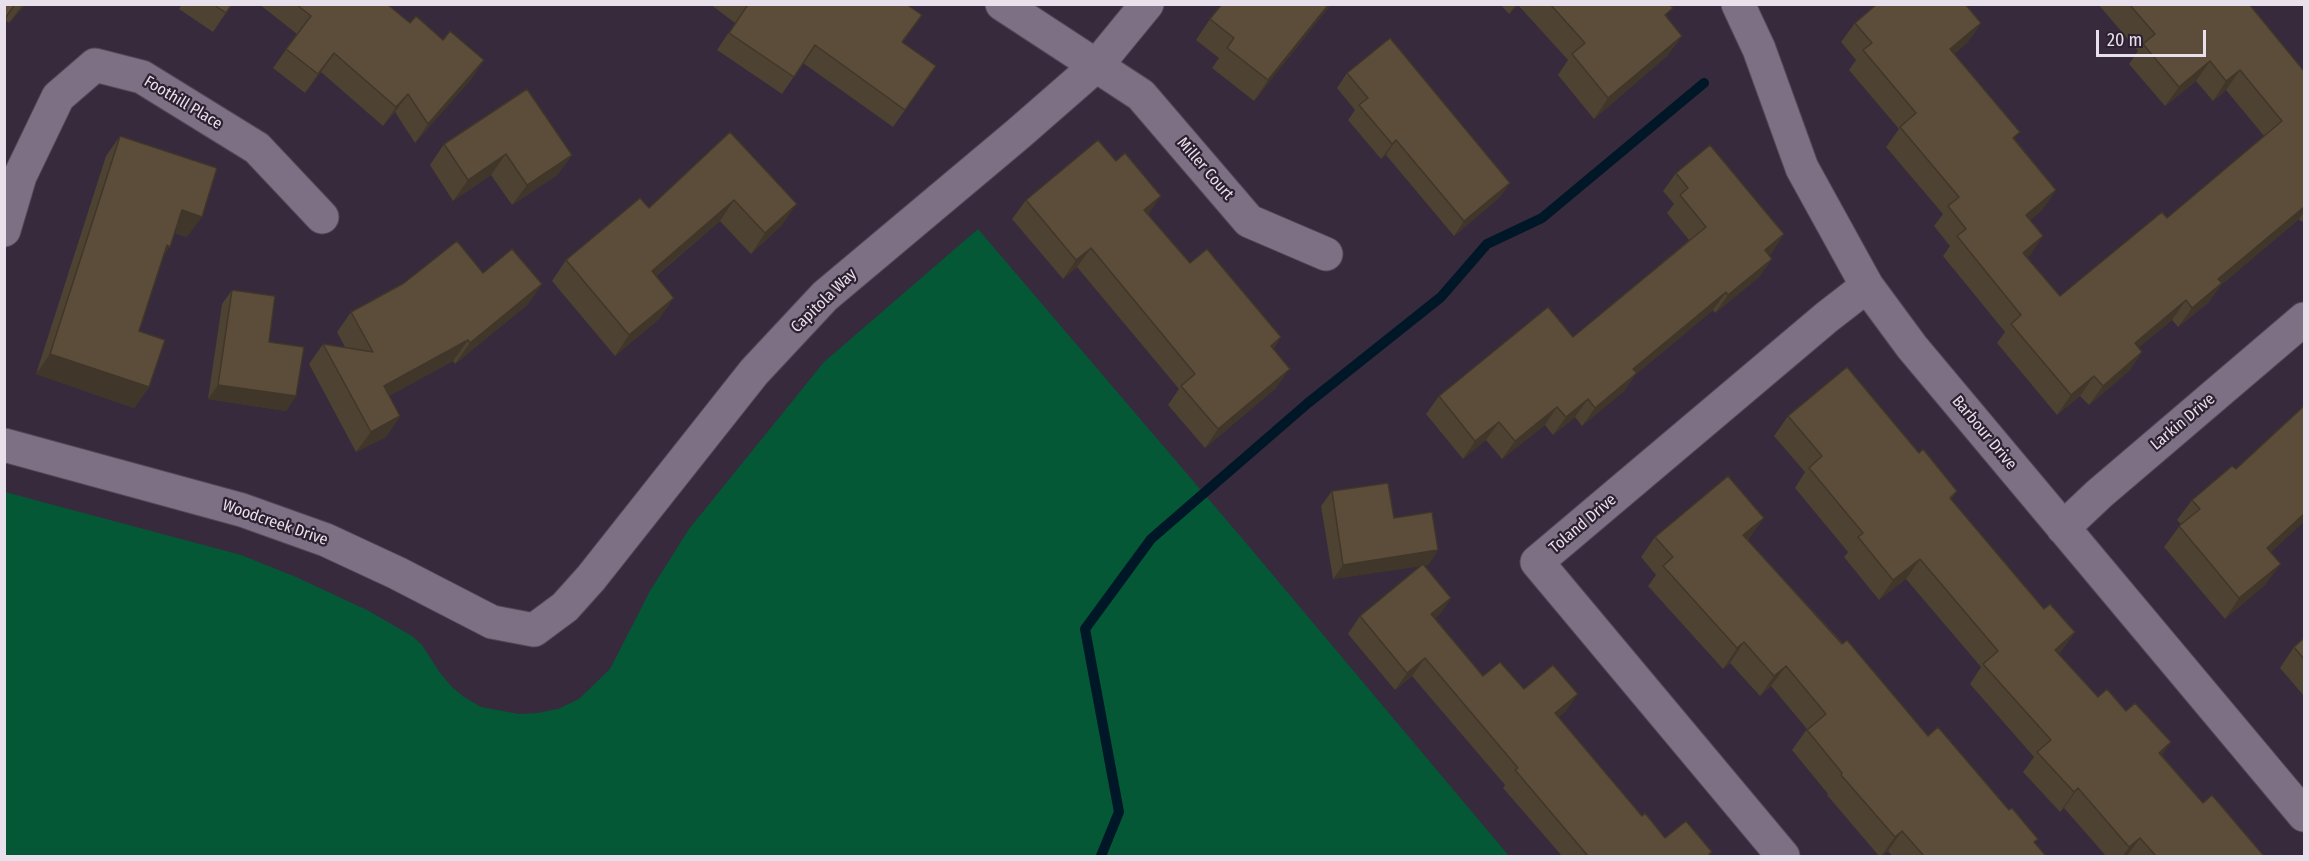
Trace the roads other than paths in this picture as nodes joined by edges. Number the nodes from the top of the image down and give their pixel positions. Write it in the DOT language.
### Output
graph roads {
  1 [pos="1002,4"];
  2 [pos="1148,4"];
  3 [pos="1738,4"];
  4 [pos="1096,65"];
  5 [pos="322,217"];
  6 [pos="4,230"];
  7 [pos="1326,254"];
  8 [pos="1867,286"];
  9 [pos="2304,319"];
  10 [pos="4,445"];
  11 [pos="2063,528"];
  12 [pos="534,630"];
  13 [pos="2304,815"];
  14 [pos="1783,856"];
  1 -- 4 [label="street, Miller Court"];
  2 -- 4 [label="street, Capitola Way"];
  3 -- 8 [label="street, Barbour Drive"];
  4 -- 7 [label="street, Miller Court"];
  4 -- 12 [label="street, Capitola Way"];
  5 -- 6 [label="street, Foothill Place"];
  8 -- 11 [label="street, Barbour Drive"];
  8 -- 14 [label="street, Toland Drive"];
  9 -- 11 [label="street, Larkin Drive"];
  10 -- 12 [label="street, Woodcreek Drive"];
  11 -- 13 [label="street, Barbour Drive"];
}
